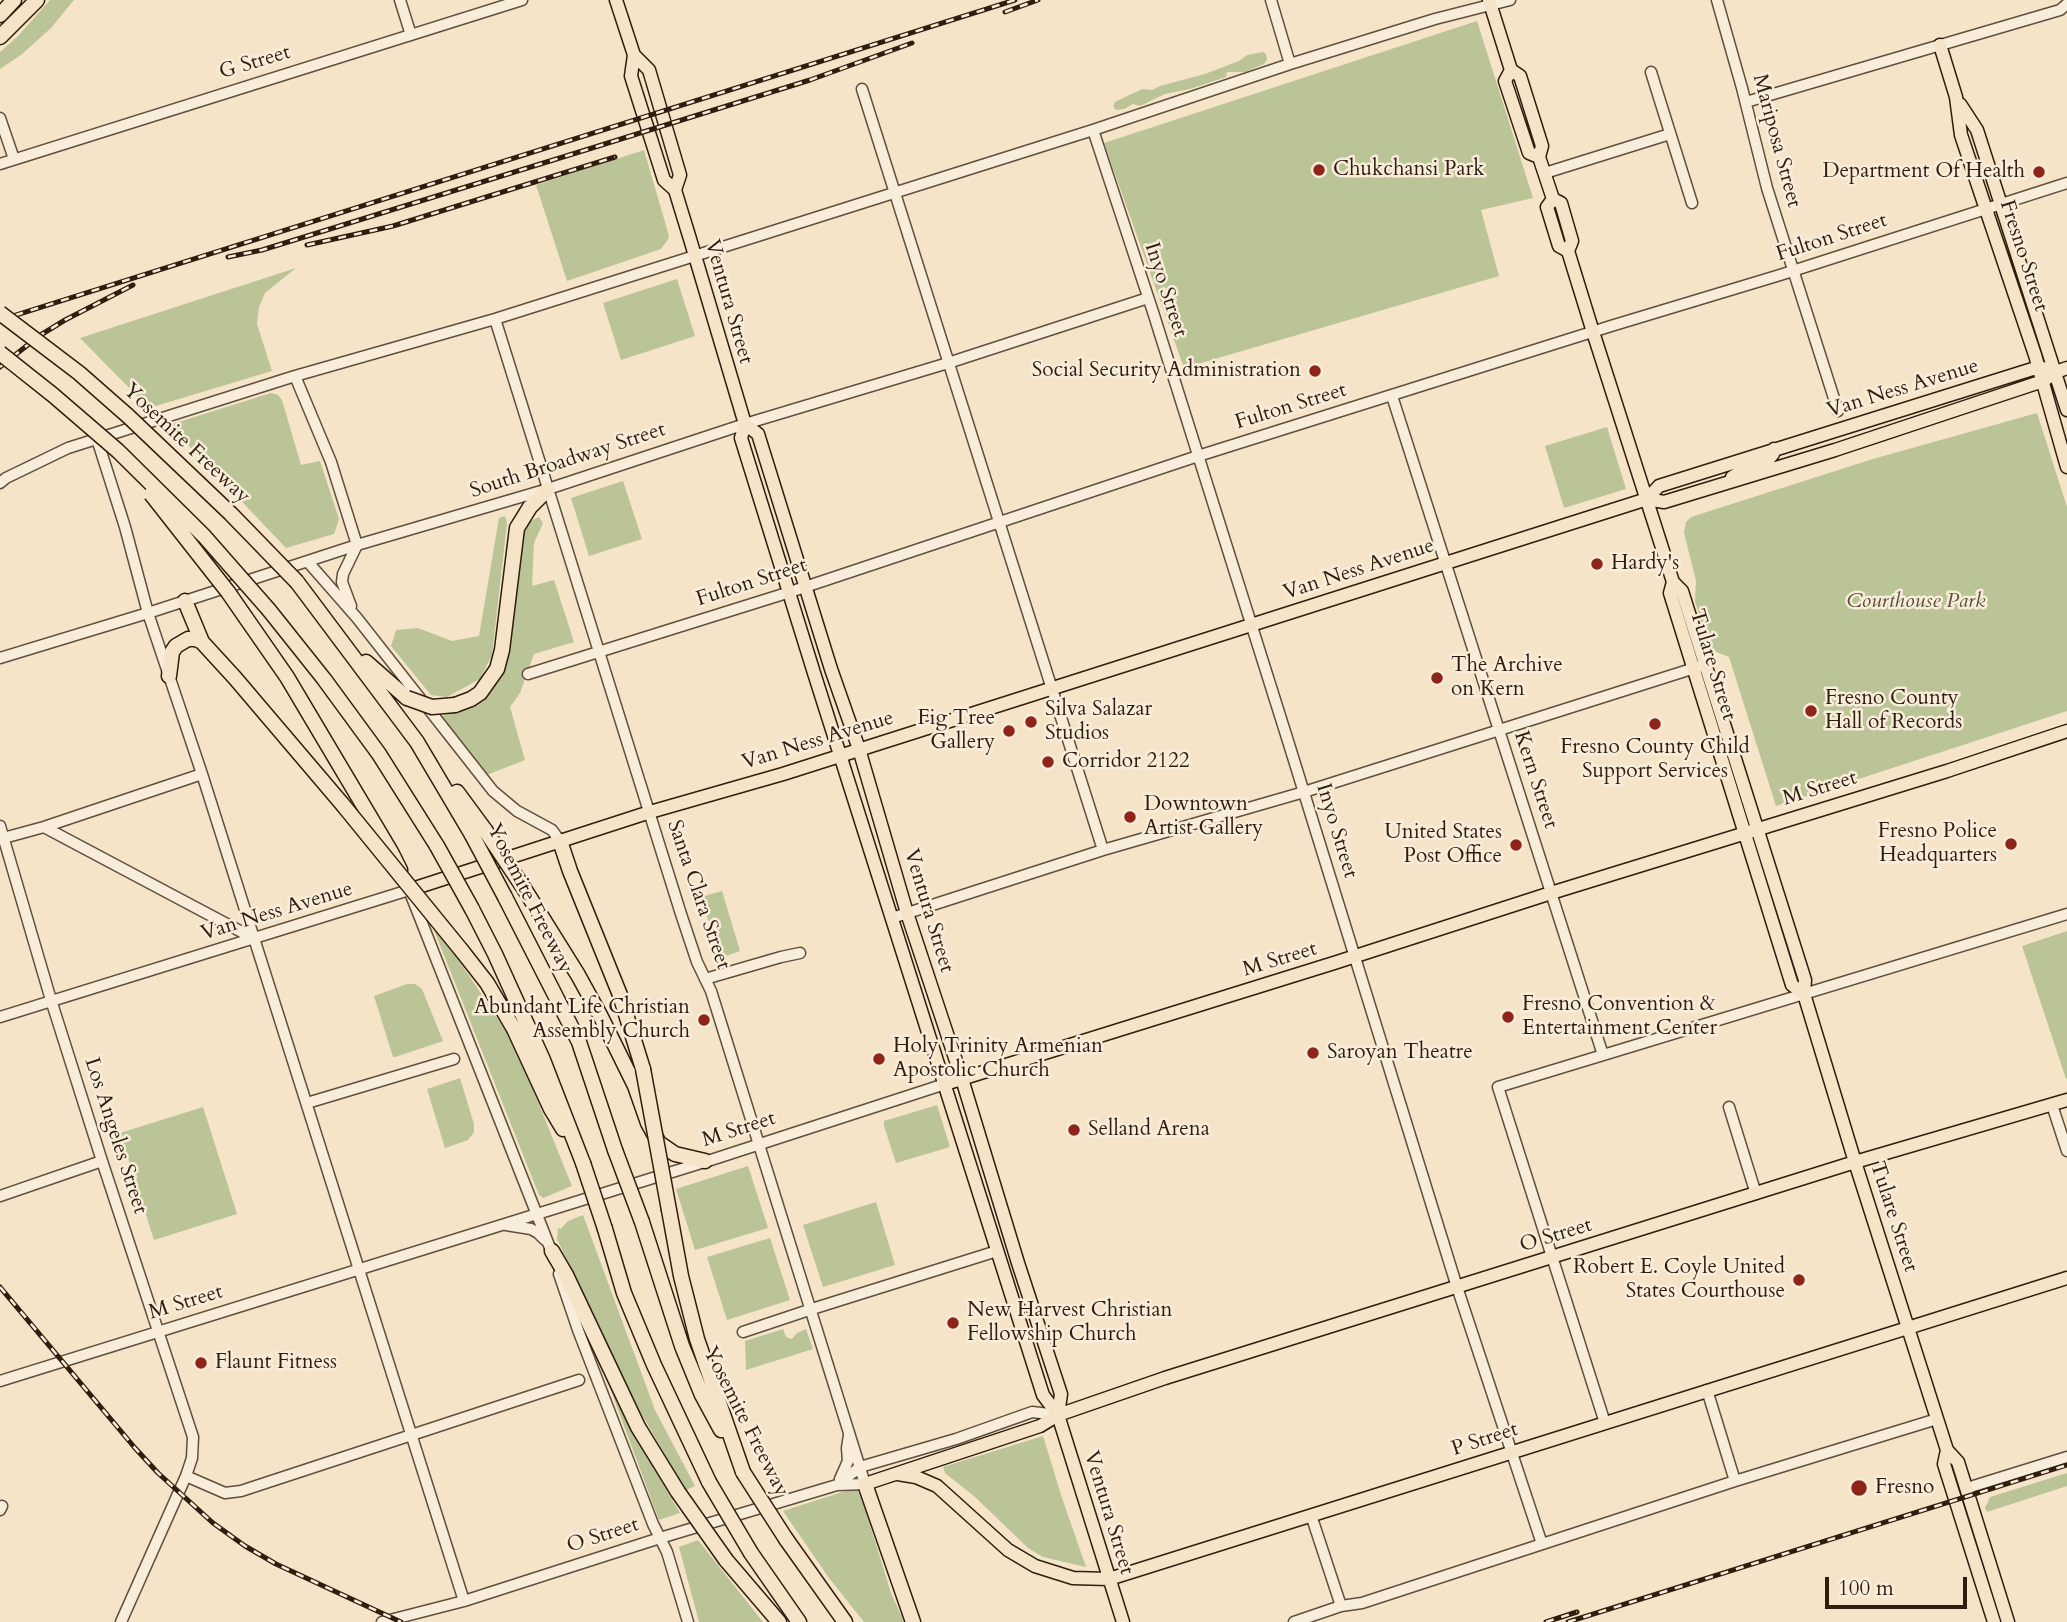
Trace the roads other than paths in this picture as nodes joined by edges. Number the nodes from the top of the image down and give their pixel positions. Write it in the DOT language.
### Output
graph roads {
  1 [pos="14,0"];
  2 [pos="37,0"];
  3 [pos="400,0"];
  4 [pos="522,0"];
  5 [pos="616,0"];
  6 [pos="1271,0"];
  7 [pos="1510,0"];
  8 [pos="1717,0"];
  9 [pos="1489,2"];
  10 [pos="2062,5"];
  11 [pos="0,15"];
  12 [pos="411,35"];
  13 [pos="0,37"];
  14 [pos="1940,45"];
  15 [pos="634,55"];
  16 [pos="1290,64"];
  17 [pos="1651,72"];
  18 [pos="862,89"];
  19 [pos="1956,97"];
  20 [pos="1746,102"];
  21 [pos="0,118"];
  22 [pos="1093,130"];
  23 [pos="1670,134"];
  24 [pos="14,159"];
  25 [pos="0,163"];
  26 [pos="1545,173"];
  27 [pos="2067,183"];
  28 [pos="675,190"];
  29 [pos="894,193"];
  30 [pos="1692,203"];
  31 [pos="2002,203"];
  32 [pos="1987,208"];
  33 [pos="695,255"];
  34 [pos="1793,271"];
  35 [pos="1148,298"];
  36 [pos="0,313"];
  37 [pos="495,319"];
  38 [pos="1594,332"];
  39 [pos="0,353"];
  40 [pos="948,363"];
  41 [pos="2039,367"];
  42 [pos="2061,370"];
  43 [pos="295,376"];
  44 [pos="2043,382"];
  45 [pos="1392,396"];
  46 [pos="2067,410"];
  47 [pos="1838,411"];
  48 [pos="745,424"];
  49 [pos="97,439"];
  50 [pos="1774,449"];
  51 [pos="118,451"];
  52 [pos="1198,456"];
  53 [pos="2067,467"];
  54 [pos="1,482"];
  55 [pos="1717,486"];
  56 [pos="548,489"];
  57 [pos="1647,499"];
  58 [pos="999,523"];
  59 [pos="357,545"];
  60 [pos="308,562"];
  61 [pos="1446,563"];
  62 [pos="806,586"];
  63 [pos="790,592"];
  64 [pos="185,601"];
  65 [pos="148,613"];
  66 [pos="357,618"];
  67 [pos="1251,624"];
  68 [pos="336,636"];
  69 [pos="202,642"];
  70 [pos="598,652"];
  71 [pos="0,658"];
  72 [pos="1699,667"];
  73 [pos="528,674"];
  74 [pos="169,676"];
  75 [pos="1052,689"];
  76 [pos="1499,730"];
  77 [pos="2067,731"];
  78 [pos="859,749"];
  79 [pos="842,755"];
  80 [pos="202,774"];
  81 [pos="1304,792"];
  82 [pos="650,812"];
  83 [pos="0,826"];
  84 [pos="44,827"];
  85 [pos="1751,831"];
  86 [pos="478,832"];
  87 [pos="2,839"];
  88 [pos="560,841"];
  89 [pos="1103,850"];
  90 [pos="409,890"];
  91 [pos="1551,893"];
  92 [pos="907,913"];
  93 [pos="2067,914"];
  94 [pos="892,918"];
  95 [pos="254,939"];
  96 [pos="800,953"];
  97 [pos="1356,956"];
  98 [pos="705,979"];
  99 [pos="1804,994"];
  100 [pos="51,1000"];
  101 [pos="0,1017"];
  102 [pos="1603,1055"];
  103 [pos="454,1059"];
  104 [pos="962,1079"];
  105 [pos="945,1084"];
  106 [pos="2067,1100"];
  107 [pos="307,1103"];
  108 [pos="2052,1105"];
  109 [pos="1728,1107"];
  110 [pos="760,1144"];
  111 [pos="2067,1152"];
  112 [pos="102,1161"];
  113 [pos="705,1161"];
  114 [pos="1855,1162"];
  115 [pos="583,1163"];
  116 [pos="1756,1194"];
  117 [pos="0,1196"];
  118 [pos="536,1214"];
  119 [pos="503,1224"];
  120 [pos="552,1251"];
  121 [pos="997,1251"];
  122 [pos="1553,1258"];
  123 [pos="359,1269"];
  124 [pos="2067,1278"];
  125 [pos="1457,1287"];
  126 [pos="811,1308"];
  127 [pos="1908,1327"];
  128 [pos="158,1331"];
  129 [pos="743,1332"];
  130 [pos="579,1380"];
  131 [pos="0,1381"];
  132 [pos="1707,1390"];
  133 [pos="1058,1415"];
  134 [pos="1937,1419"];
  135 [pos="1605,1423"];
  136 [pos="411,1435"];
  137 [pos="849,1435"];
  138 [pos="1947,1450"];
  139 [pos="1512,1452"];
  140 [pos="2067,1457"];
  141 [pos="932,1461"];
  142 [pos="860,1467"];
  143 [pos="743,1472"];
  144 [pos="895,1474"];
  145 [pos="186,1476"];
  146 [pos="1735,1480"];
  147 [pos="865,1483"];
  148 [pos="837,1485"];
  149 [pos="937,1486"];
  150 [pos="1967,1488"];
  151 [pos="1311,1515"];
  152 [pos="660,1538"];
  153 [pos="1542,1544"];
  154 [pos="1109,1579"];
  155 [pos="464,1601"];
  156 [pos="1341,1606"];
  157 [pos="121,1622"];
  158 [pos="382,1622"];
  159 [pos="688,1622"];
  160 [pos="779,1622"];
  161 [pos="799,1622"];
  162 [pos="845,1622"];
  163 [pos="913,1622"];
  164 [pos="1123,1622"];
  165 [pos="1294,1622"];
  166 [pos="1994,1622"];
  167 [pos="2008,1622"];
  1 -- 11 [label="highway"];
  2 -- 13 [label="highway"];
  3 -- 12 [label="street"];
  4 -- 12 [label="street, G Street"];
  5 -- 15 [label="main road, Ventura Street"];
  6 -- 16 [label="street"];
  7 -- 9 [label="street"];
  8 -- 20 [label="street, Mariposa Street"];
  9 -- 16 [label="street"];
  9 -- 26 [label="main road, Tulare Street"];
  10 -- 14 [label="street"];
  12 -- 24 [label="street, G Street"];
  14 -- 19 [label="main road, Fresno Street"];
  14 -- 20 [label="street"];
  15 -- 28 [label="main road, Ventura Street"];
  15 -- 28 [label="main road, Ventura Street"];
  16 -- 22 [label="street"];
  17 -- 23 [label="street"];
  18 -- 29 [label="street"];
  19 -- 31 [label="main road, Fresno Street"];
  19 -- 32 [label="main road, Fresno Street"];
  20 -- 34 [label="street, Mariposa Street"];
  21 -- 24 [label="street"];
  22 -- 29 [label="street"];
  22 -- 35 [label="street, Inyo Street"];
  23 -- 26 [label="street"];
  23 -- 30 [label="street"];
  24 -- 25 [label="street, G Street"];
  26 -- 38 [label="main road, Tulare Street"];
  27 -- 31 [label="street, Fulton Street"];
  28 -- 33 [label="main road, Ventura Street"];
  29 -- 33 [label="street"];
  29 -- 40 [label="street"];
  31 -- 32 [label="street, Fulton Street"];
  31 -- 42 [label="main road, Fresno Street"];
  32 -- 34 [label="street, Fulton Street"];
  32 -- 41 [label="main road, Fresno Street"];
  33 -- 37 [label="street"];
  33 -- 48 [label="main road, Ventura Street"];
  34 -- 38 [label="street, Fulton Street"];
  34 -- 47 [label="street, Mariposa Street"];
  35 -- 40 [label="street, South Broadway Street"];
  35 -- 52 [label="street, Inyo Street"];
  36 -- 68 [label="highway, Yosemite Freeway, bridge"];
  37 -- 43 [label="street"];
  37 -- 56 [label="street, Santa Clara Street"];
  38 -- 45 [label="street, Fulton Street"];
  38 -- 57 [label="main road, Tulare Street"];
  39 -- 51 [label="highway, bridge"];
  40 -- 48 [label="street, South Broadway Street"];
  40 -- 58 [label="street"];
  41 -- 42 [label="main road"];
  41 -- 44 [label="main road, Fresno Street"];
  41 -- 50 [label="main road, Van Ness Avenue"];
  42 -- 44 [label="main road, Van Ness Avenue"];
  42 -- 46 [label="main road, Fresno Street"];
  43 -- 49 [label="street"];
  43 -- 59 [label="street"];
  44 -- 53 [label="main road, Fresno Street"];
  44 -- 55 [label="main road, Van Ness Avenue"];
  45 -- 52 [label="street, Fulton Street"];
  45 -- 61 [label="street, Kern Street"];
  48 -- 56 [label="street, South Broadway Street"];
  48 -- 62 [label="main road, Ventura Street"];
  48 -- 63 [label="main road, Ventura Street"];
  49 -- 54 [label="street"];
  49 -- 65 [label="street"];
  50 -- 55 [label="main road"];
  50 -- 57 [label="main road, Van Ness Avenue"];
  51 -- 90 [label="highway, bridge"];
  51 -- 115 [label="highway, bridge"];
  52 -- 58 [label="street, Fulton Street"];
  52 -- 67 [label="street, Inyo Street"];
  55 -- 57 [label="main road, Van Ness Avenue"];
  56 -- 59 [label="street, South Broadway Street"];
  56 -- 68 [label="highway, bridge"];
  56 -- 70 [label="street, Santa Clara Street"];
  57 -- 61 [label="main road, Van Ness Avenue"];
  57 -- 72 [label="main road, Tulare Street"];
  58 -- 62 [label="street, Fulton Street"];
  58 -- 75 [label="street"];
  59 -- 60 [label="street, South Broadway Street"];
  59 -- 66 [label="street"];
  60 -- 64 [label="street, South Broadway Street"];
  60 -- 66 [label="street"];
  61 -- 67 [label="main road, Van Ness Avenue"];
  61 -- 76 [label="street, Kern Street"];
  62 -- 63 [label="street, Fulton Street"];
  62 -- 78 [label="main road, Ventura Street"];
  63 -- 70 [label="street, Fulton Street"];
  63 -- 79 [label="main road, Ventura Street"];
  64 -- 65 [label="street, South Broadway Street"];
  64 -- 69 [label="highway"];
  65 -- 71 [label="street, South Broadway Street"];
  65 -- 74 [label="street"];
  66 -- 88 [label="street"];
  67 -- 75 [label="main road, Van Ness Avenue"];
  67 -- 81 [label="street, Inyo Street"];
  68 -- 86 [label="highway, Yosemite Freeway"];
  69 -- 74 [label="highway"];
  69 -- 115 [label="highway, bridge"];
  70 -- 73 [label="street, Fulton Street"];
  70 -- 82 [label="street, Santa Clara Street"];
  72 -- 76 [label="street"];
  72 -- 85 [label="main road, Tulare Street"];
  74 -- 80 [label="street"];
  75 -- 78 [label="main road, Van Ness Avenue"];
  75 -- 89 [label="street"];
  76 -- 81 [label="street"];
  76 -- 91 [label="street, Kern Street"];
  77 -- 85 [label="main road, M Street"];
  78 -- 79 [label="main road, Van Ness Avenue"];
  78 -- 92 [label="main road, Ventura Street"];
  79 -- 82 [label="main road, Van Ness Avenue"];
  79 -- 94 [label="main road, Ventura Street"];
  80 -- 84 [label="street"];
  80 -- 95 [label="street"];
  81 -- 89 [label="street"];
  81 -- 97 [label="street, Inyo Street"];
  82 -- 88 [label="main road, Van Ness Avenue"];
  82 -- 98 [label="street, Santa Clara Street"];
  83 -- 87 [label="street, Los Angeles Street"];
  84 -- 87 [label="street"];
  84 -- 95 [label="street"];
  85 -- 91 [label="main road, M Street"];
  85 -- 99 [label="main road, Tulare Street"];
  86 -- 113 [label="highway, bridge"];
  86 -- 143 [label="highway, Yosemite Freeway, bridge"];
  87 -- 100 [label="street, Los Angeles Street"];
  88 -- 90 [label="main road, Van Ness Avenue"];
  88 -- 143 [label="highway, bridge"];
  89 -- 92 [label="street"];
  90 -- 95 [label="street, Van Ness Avenue"];
  90 -- 118 [label="street"];
  91 -- 97 [label="main road, M Street"];
  91 -- 102 [label="street, Kern Street"];
  92 -- 94 [label="street"];
  92 -- 104 [label="main road, Ventura Street"];
  93 -- 99 [label="street"];
  94 -- 105 [label="main road, Ventura Street"];
  95 -- 100 [label="street, Van Ness Avenue"];
  95 -- 107 [label="street"];
  96 -- 98 [label="street"];
  97 -- 104 [label="main road, M Street"];
  97 -- 125 [label="street, Inyo Street"];
  98 -- 110 [label="street, Santa Clara Street"];
  99 -- 102 [label="street"];
  99 -- 114 [label="main road, Tulare Street"];
  100 -- 101 [label="street, Van Ness Avenue"];
  100 -- 112 [label="street, Los Angeles Street"];
  102 -- 122 [label="street"];
  103 -- 107 [label="street"];
  104 -- 105 [label="main road, M Street"];
  104 -- 133 [label="main road, Ventura Street"];
  105 -- 110 [label="street, M Street"];
  105 -- 121 [label="main road, Ventura Street"];
  106 -- 108 [label="main road, O Street"];
  107 -- 123 [label="street"];
  108 -- 111 [label="street"];
  108 -- 114 [label="main road, O Street"];
  109 -- 116 [label="street"];
  110 -- 113 [label="street, M Street"];
  110 -- 126 [label="street, Santa Clara Street"];
  112 -- 117 [label="street"];
  112 -- 128 [label="street, Los Angeles Street"];
  113 -- 118 [label="street, M Street"];
  114 -- 116 [label="main road, O Street"];
  114 -- 127 [label="main road, Tulare Street"];
  115 -- 161 [label="highway, bridge"];
  116 -- 122 [label="main road, O Street"];
  118 -- 119 [label="street, M Street"];
  118 -- 120 [label="street"];
  119 -- 120 [label="street"];
  119 -- 123 [label="street, M Street"];
  120 -- 152 [label="street"];
  120 -- 160 [label="highway, bridge"];
  121 -- 126 [label="street"];
  121 -- 133 [label="main road, Ventura Street"];
  122 -- 125 [label="main road, O Street"];
  122 -- 135 [label="street"];
  123 -- 128 [label="street, M Street"];
  123 -- 136 [label="street"];
  124 -- 127 [label="main road, P Street"];
  125 -- 133 [label="main road, O Street"];
  125 -- 139 [label="street, Inyo Street"];
  126 -- 129 [label="street"];
  126 -- 137 [label="street, Santa Clara Street"];
  127 -- 132 [label="main road, P Street"];
  127 -- 134 [label="main road, Tulare Street"];
  128 -- 131 [label="street, M Street"];
  128 -- 145 [label="street, Los Angeles Street"];
  130 -- 136 [label="street"];
  132 -- 135 [label="main road, P Street"];
  132 -- 146 [label="street"];
  133 -- 141 [label="main road, O Street"];
  133 -- 142 [label="street, O Street"];
  133 -- 154 [label="main road, Ventura Street"];
  134 -- 138 [label="main road, Tulare Street"];
  134 -- 146 [label="street"];
  135 -- 139 [label="main road, P Street"];
  136 -- 145 [label="street"];
  136 -- 155 [label="street"];
  137 -- 142 [label="street, Santa Clara Street"];
  137 -- 148 [label="street"];
  138 -- 150 [label="main road, Tulare Street"];
  138 -- 166 [label="main road, Tulare Street"];
  139 -- 151 [label="main road, P Street"];
  139 -- 153 [label="street, Inyo Street"];
  140 -- 150 [label="street"];
  141 -- 144 [label="main road, O Street"];
  141 -- 149 [label="main road"];
  142 -- 147 [label="street, Santa Clara Street"];
  142 -- 148 [label="street, O Street"];
  143 -- 162 [label="highway, Yosemite Freeway, bridge"];
  144 -- 147 [label="main road, O Street"];
  144 -- 149 [label="main road, P Street"];
  145 -- 157 [label="street"];
  146 -- 153 [label="street"];
  147 -- 148 [label="street, O Street"];
  147 -- 163 [label="highway"];
  148 -- 152 [label="street, O Street"];
  149 -- 154 [label="main road, P Street"];
  150 -- 167 [label="main road, Tulare Street"];
  151 -- 154 [label="main road, P Street"];
  151 -- 156 [label="street"];
  152 -- 155 [label="street, O Street"];
  152 -- 159 [label="street"];
  153 -- 156 [label="street"];
  154 -- 164 [label="main road, Ventura Street"];
  155 -- 158 [label="street, O Street"];
  156 -- 165 [label="street"];
}
